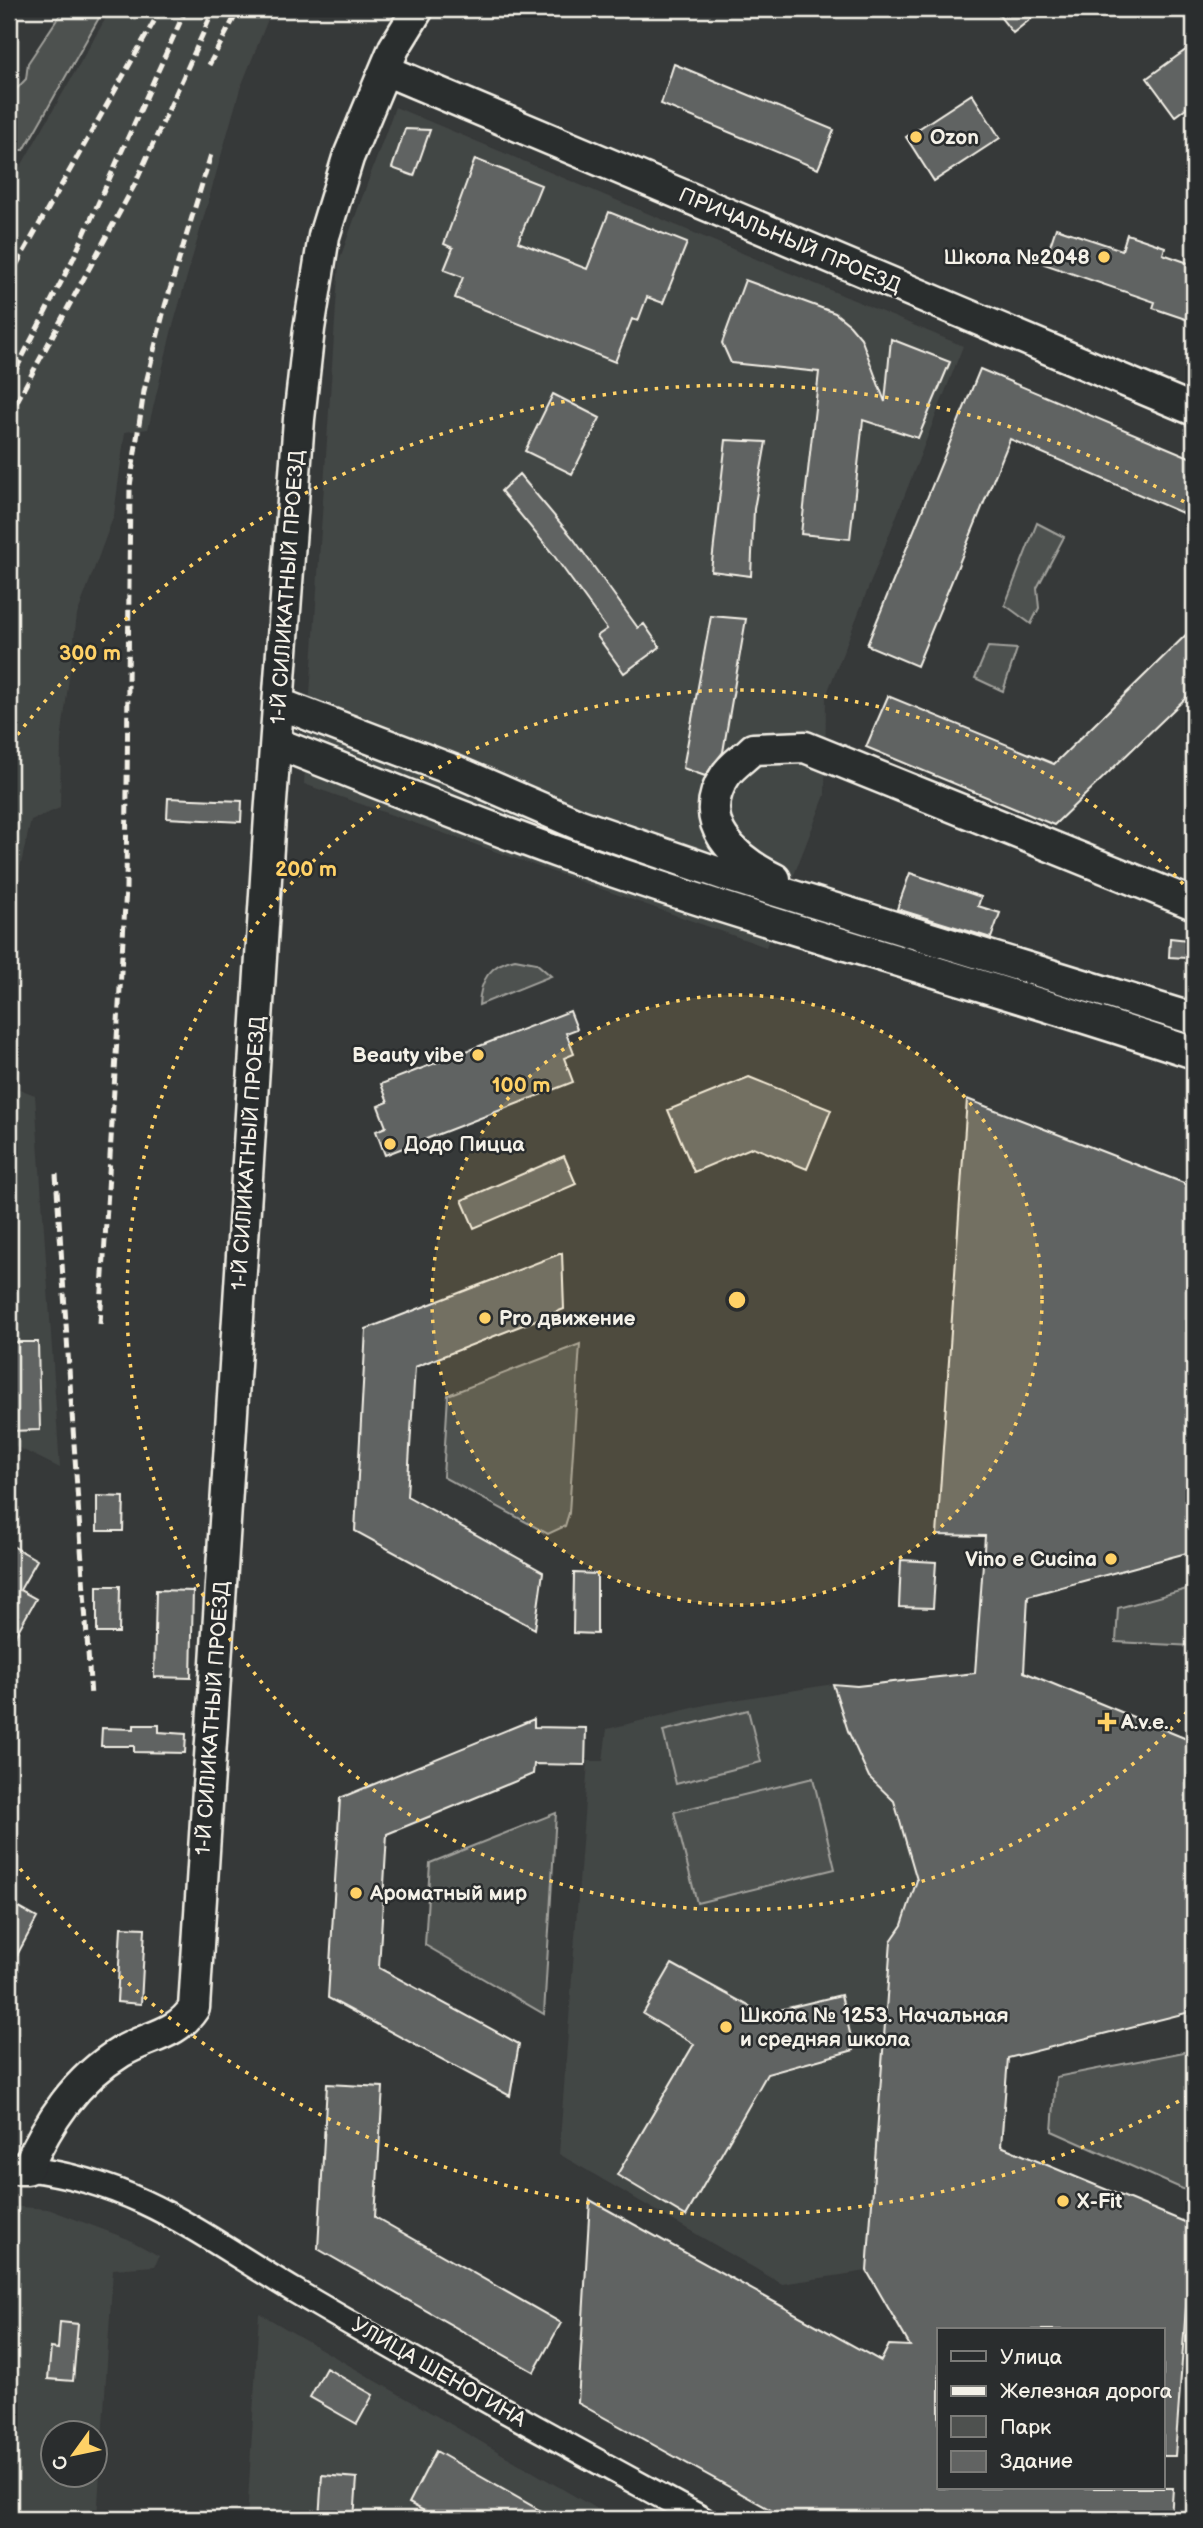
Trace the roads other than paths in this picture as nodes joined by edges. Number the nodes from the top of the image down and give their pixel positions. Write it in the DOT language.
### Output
graph roads {
  1 [pos="400,9"];
  2 [pos="418,9"];
  3 [pos="390,59"];
  4 [pos="1194,410"];
  5 [pos="280,704"];
  6 [pos="276,743"];
  7 [pos="1194,904"];
  8 [pos="842,911"];
  9 [pos="1194,1020"];
  10 [pos="1194,1053"];
  11 [pos="18,2169"];
  12 [pos="179,2217"];
  13 [pos="703,2519"];
  1 -- 3 [label="street"];
  2 -- 3 [label="street"];
  3 -- 4 [label="street, ПРИЧАЛЬНЫЙ ПРОЕЗД"];
  3 -- 5 [label="street, 1-Й СИЛИКАТНЫЙ ПРОЕЗД"];
  5 -- 6 [label="street, 1-Й СИЛИКАТНЫЙ ПРОЕЗД"];
  5 -- 8 [label="street"];
  6 -- 10 [label="street"];
  6 -- 11 [label="street, 1-Й СИЛИКАТНЫЙ ПРОЕЗД"];
  7 -- 8 [label="street"];
  8 -- 9 [label="street"];
  11 -- 12 [label="street, 1-Й СИЛИКАТНЫЙ ПРОЕЗД"];
  12 -- 13 [label="street, УЛИЦА ШЕНОГИНА"];
}
